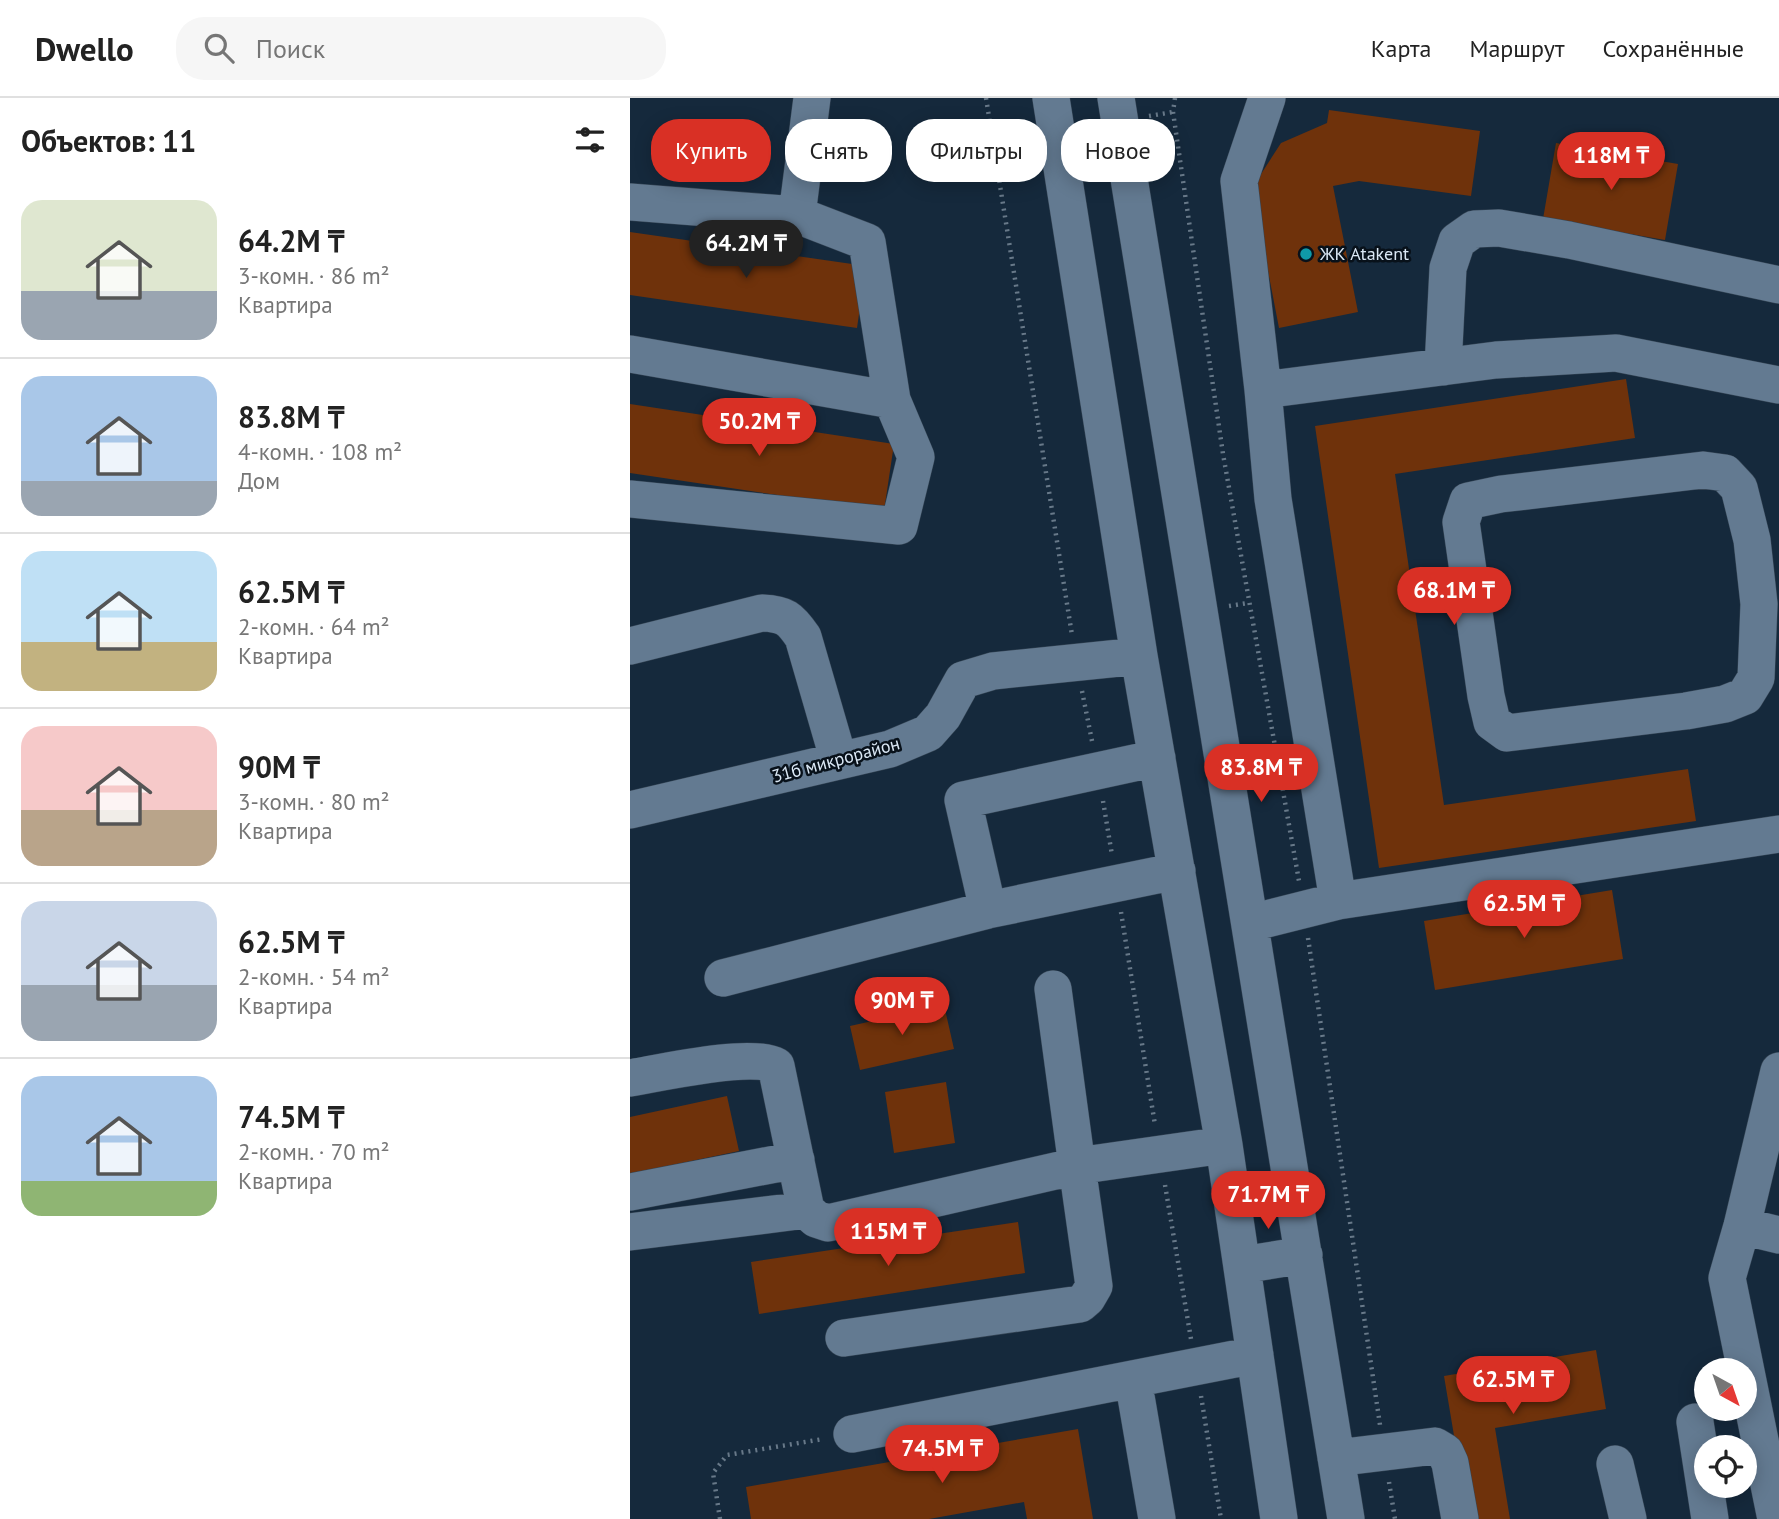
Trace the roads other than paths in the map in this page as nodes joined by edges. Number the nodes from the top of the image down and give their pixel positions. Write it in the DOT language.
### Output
graph roads {
  1 [pos="813,98"];
  2 [pos="1051,98"];
  3 [pos="1267,98"];
  4 [pos="1131,107"];
  5 [pos="630,202"];
  6 [pos="797,215"];
  7 [pos="1779,285"];
  8 [pos="630,354"];
  9 [pos="1443,367"];
  10 [pos="1779,385"];
  11 [pos="1263,390"];
  12 [pos="892,400"];
  13 [pos="630,499"];
  14 [pos="1769,605"];
  15 [pos="630,646"];
  16 [pos="1139,656"];
  17 [pos="1157,758"];
  18 [pos="839,761"];
  19 [pos="630,810"];
  20 [pos="1779,834"];
  21 [pos="1177,871"];
  22 [pos="1321,905"];
  23 [pos="988,910"];
  24 [pos="1251,923"];
  25 [pos="723,978"];
  26 [pos="1053,989"];
  27 [pos="1779,1071"];
  28 [pos="630,1079"];
  29 [pos="1224,1145"];
  30 [pos="796,1160"];
  31 [pos="1077,1166"];
  32 [pos="630,1192"];
  33 [pos="806,1210"];
  34 [pos="1742,1226"];
  35 [pos="630,1231"];
  36 [pos="1779,1235"];
  37 [pos="1304,1255"];
  38 [pos="1242,1265"];
  39 [pos="844,1338"];
  40 [pos="1255,1356"];
  41 [pos="1133,1379"];
  42 [pos="1695,1422"];
  43 [pos="852,1434"];
  44 [pos="1336,1458"];
  45 [pos="1615,1464"];
  46 [pos="1774,1472"];
  47 [pos="1157,1519"];
  48 [pos="1279,1519"];
  49 [pos="1346,1519"];
  50 [pos="1460,1519"];
  51 [pos="1628,1519"];
  52 [pos="1710,1519"];
  53 [pos="1776,1519"];
  1 -- 6 [label="street"];
  2 -- 16 [label="street"];
  3 -- 11 [label="street"];
  4 -- 24 [label="street"];
  5 -- 6 [label="street"];
  6 -- 12 [label="street"];
  7 -- 9 [label="street"];
  8 -- 12 [label="street"];
  9 -- 10 [label="street"];
  9 -- 11 [label="street"];
  11 -- 22 [label="street"];
  12 -- 13 [label="street"];
  14 -- 14 [label="street"];
  15 -- 18 [label="street"];
  16 -- 17 [label="street"];
  16 -- 18 [label="street, 31б микрорайон"];
  17 -- 21 [label="street"];
  17 -- 23 [label="street"];
  18 -- 19 [label="street, 31б микрорайон"];
  20 -- 22 [label="street"];
  21 -- 23 [label="street"];
  21 -- 29 [label="street"];
  22 -- 24 [label="street"];
  23 -- 25 [label="street"];
  24 -- 37 [label="street"];
  26 -- 31 [label="street"];
  27 -- 34 [label="street"];
  28 -- 30 [label="street"];
  29 -- 31 [label="street"];
  29 -- 38 [label="street"];
  30 -- 32 [label="street"];
  30 -- 33 [label="street"];
  31 -- 33 [label="street"];
  31 -- 39 [label="street"];
  33 -- 35 [label="street"];
  34 -- 36 [label="street"];
  34 -- 46 [label="street"];
  37 -- 38 [label="street"];
  37 -- 44 [label="street"];
  38 -- 40 [label="street"];
  40 -- 41 [label="street"];
  40 -- 48 [label="street"];
  41 -- 43 [label="street"];
  41 -- 47 [label="street"];
  42 -- 52 [label="street"];
  44 -- 49 [label="street"];
  44 -- 50 [label="street"];
  45 -- 51 [label="street"];
  46 -- 53 [label="street"];
}
